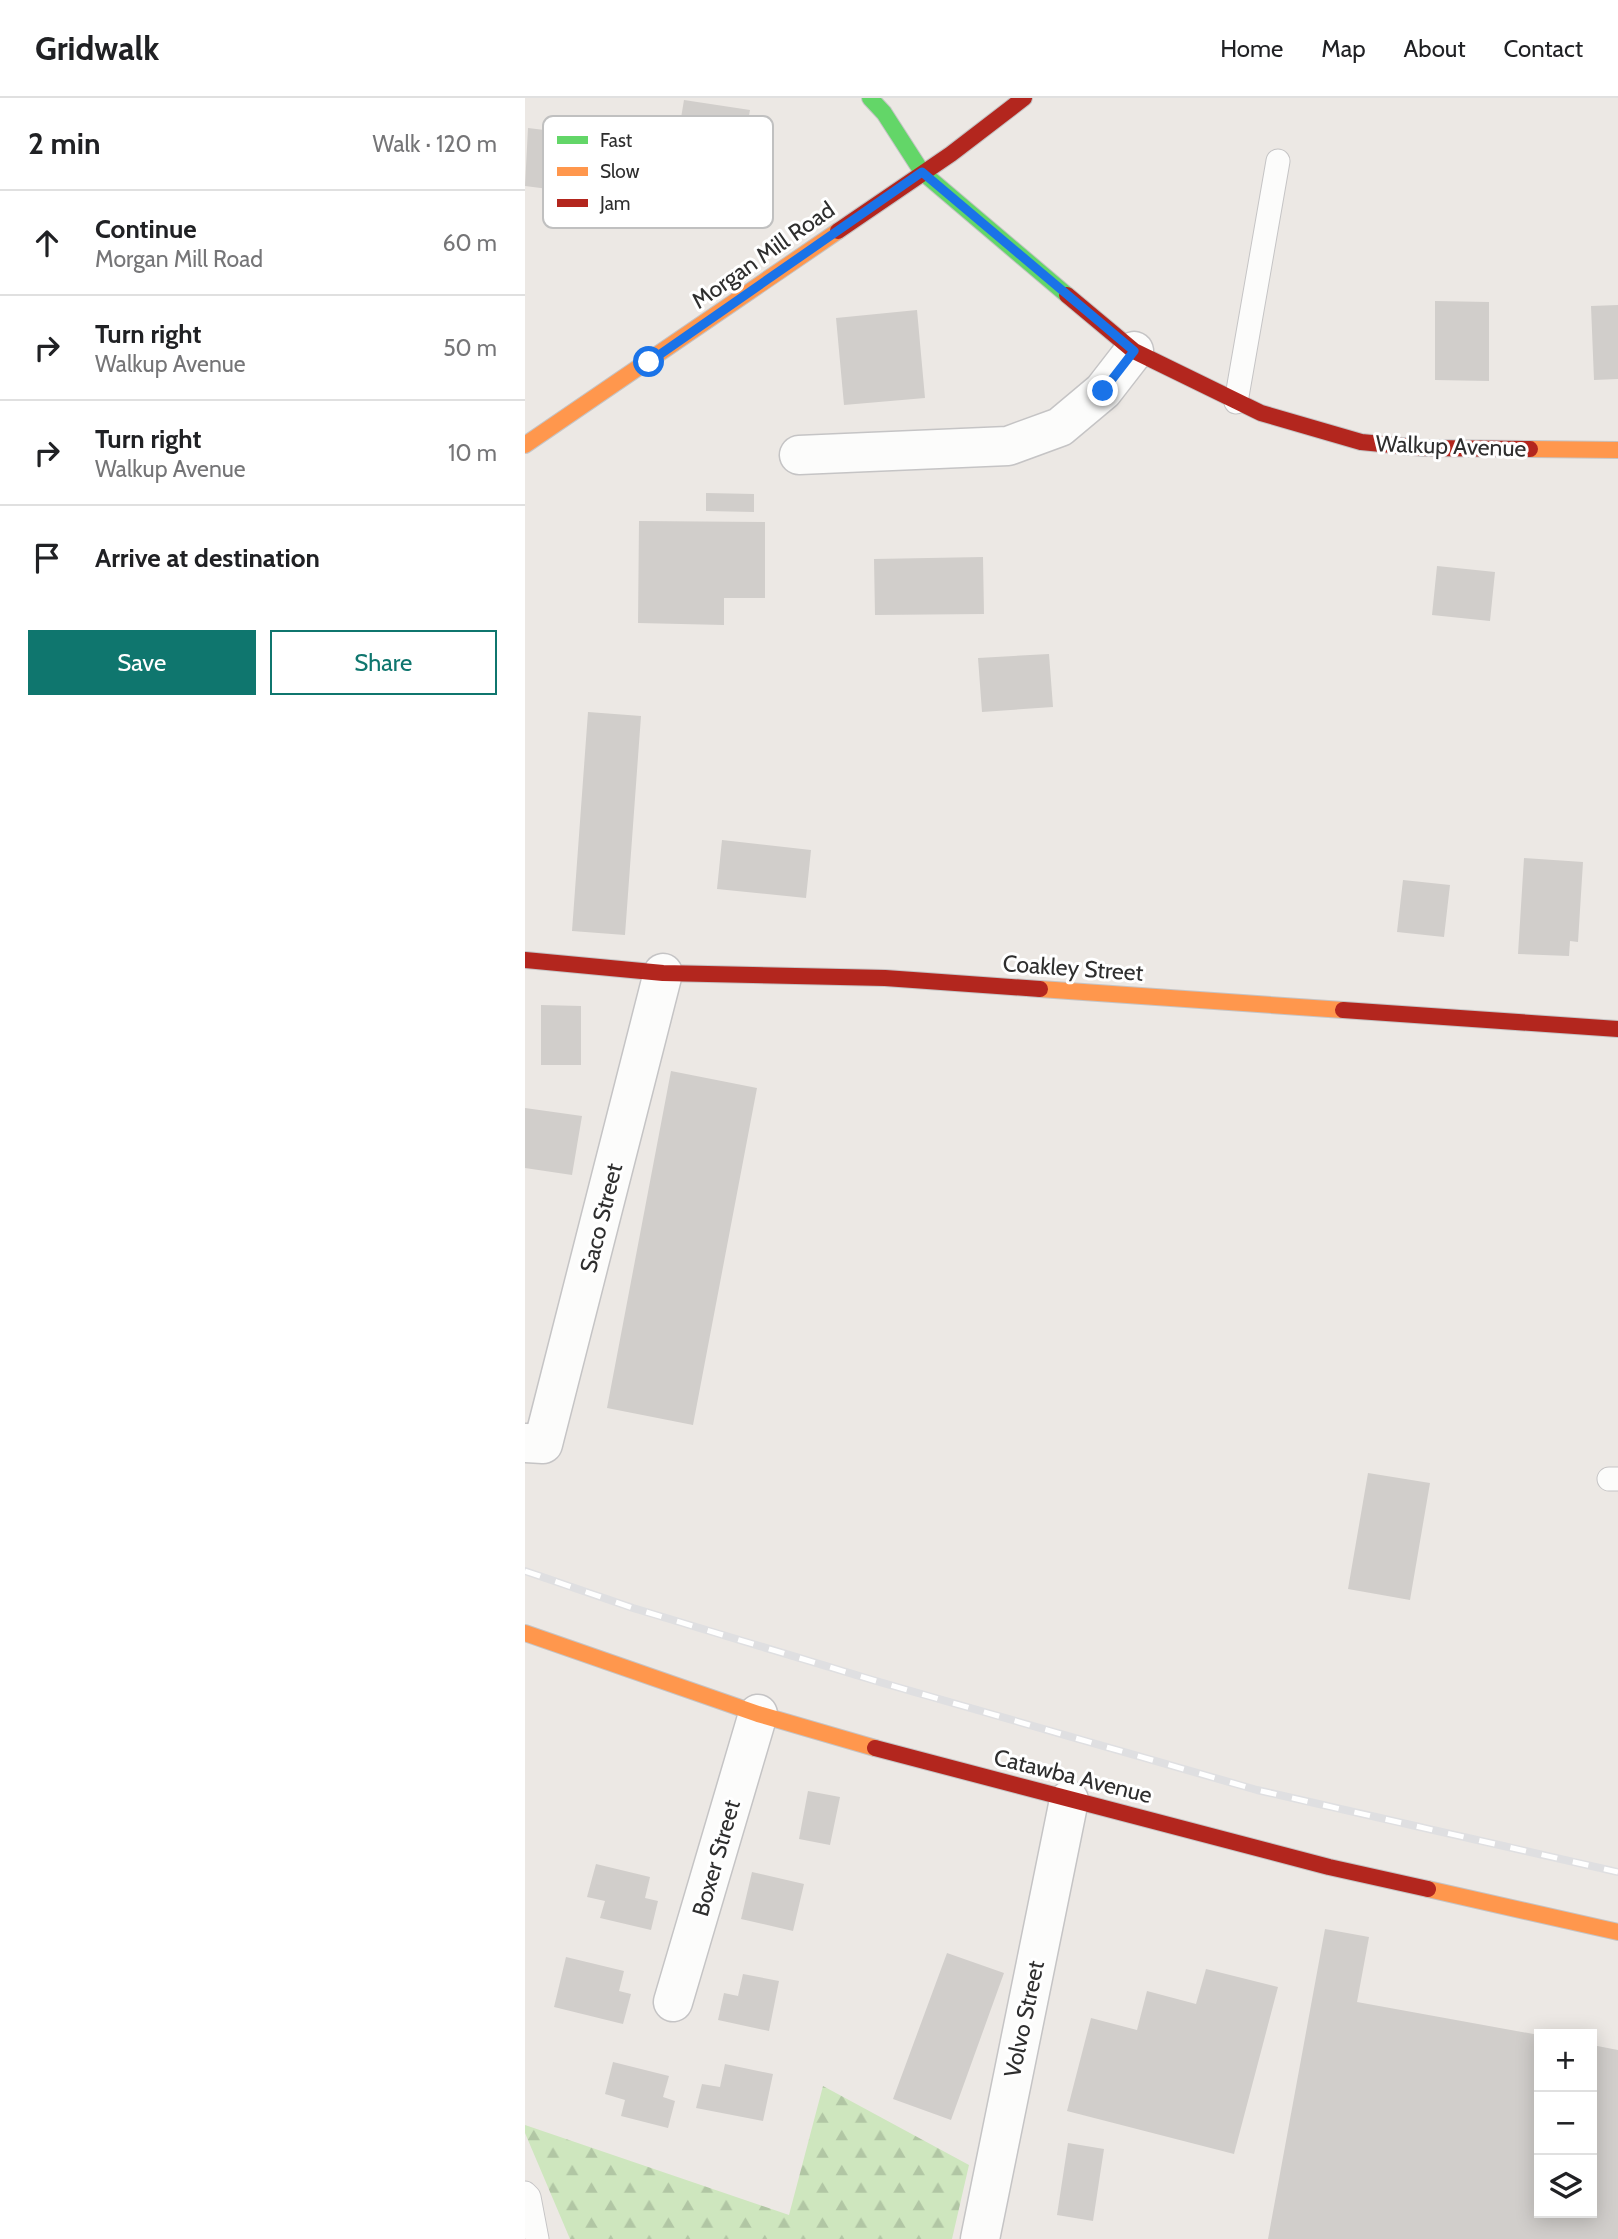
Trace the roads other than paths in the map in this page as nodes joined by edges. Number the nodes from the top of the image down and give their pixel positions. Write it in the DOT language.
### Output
graph roads {
  1 [pos="870,98"];
  2 [pos="1024,98"];
  3 [pos="1278,161"];
  4 [pos="922,172"];
  5 [pos="1134,351"];
  6 [pos="1235,402"];
  7 [pos="525,445"];
  8 [pos="1618,450"];
  9 [pos="799,455"];
  10 [pos="525,960"];
  11 [pos="663,973"];
  12 [pos="1618,1029"];
  13 [pos="525,1443"];
  14 [pos="525,1633"];
  15 [pos="758,1714"];
  16 [pos="1069,1800"];
  17 [pos="1618,1932"];
  18 [pos="673,2001"];
  19 [pos="525,2193"];
  20 [pos="537,2239"];
  21 [pos="980,2239"];
  1 -- 4 [label="street, Walkup Avenue"];
  2 -- 4 [label="street, Morgan Mill Road"];
  3 -- 6 [label="lane"];
  4 -- 5 [label="street, Walkup Avenue"];
  4 -- 7 [label="street, Morgan Mill Road"];
  5 -- 6 [label="street, Walkup Avenue"];
  5 -- 9 [label="street"];
  6 -- 8 [label="street, Walkup Avenue"];
  10 -- 11 [label="street, Coakley Street"];
  11 -- 12 [label="street, Coakley Street"];
  11 -- 13 [label="street, Saco Street"];
  14 -- 15 [label="street, Catawba Avenue"];
  15 -- 16 [label="street, Catawba Avenue"];
  15 -- 18 [label="street, Boxer Street"];
  16 -- 17 [label="street, Catawba Avenue"];
  16 -- 21 [label="street, Volvo Street"];
  19 -- 20 [label="lane"];
}
